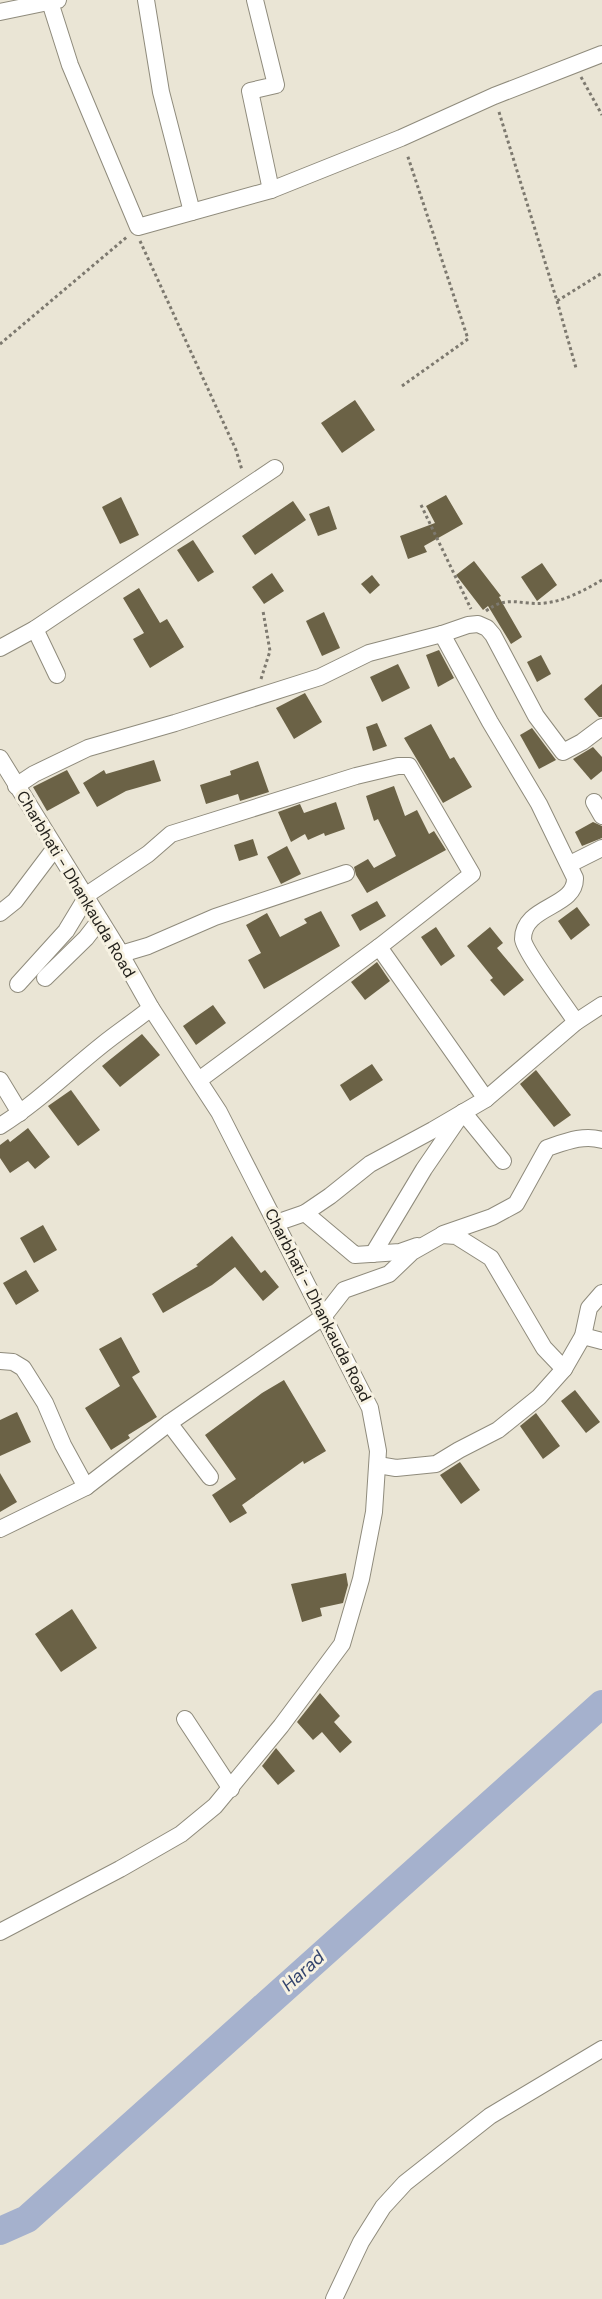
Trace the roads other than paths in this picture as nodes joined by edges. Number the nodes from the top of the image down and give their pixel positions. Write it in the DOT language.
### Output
graph roads {
  1 [pos="146,0"];
  2 [pos="255,0"];
  3 [pos="54,1"];
  4 [pos="0,12"];
  5 [pos="602,54"];
  6 [pos="270,190"];
  7 [pos="192,212"];
  8 [pos="275,468"];
  9 [pos="36,628"];
  10 [pos="442,634"];
  11 [pos="0,648"];
  12 [pos="57,675"];
  13 [pos="602,727"];
  14 [pos="0,758"];
  15 [pos="16,786"];
  16 [pos="55,848"];
  17 [pos="602,848"];
  18 [pos="570,864"];
  19 [pos="346,873"];
  20 [pos="86,897"];
  21 [pos="0,913"];
  22 [pos="100,920"];
  23 [pos="112,939"];
  24 [pos="380,947"];
  25 [pos="45,978"];
  26 [pos="18,984"];
  27 [pos="602,1005"];
  28 [pos="151,1008"];
  29 [pos="576,1022"];
  30 [pos="0,1080"];
  31 [pos="199,1080"];
  32 [pos="486,1098"];
  33 [pos="463,1112"];
  34 [pos="20,1113"];
  35 [pos="0,1126"];
  36 [pos="602,1140"];
  37 [pos="504,1161"];
  38 [pos="305,1213"];
  39 [pos="276,1223"];
  40 [pos="436,1238"];
  41 [pos="366,1255"];
  42 [pos="358,1285"];
  43 [pos="602,1293"];
  44 [pos="323,1317"];
  45 [pos="583,1336"];
  46 [pos="602,1341"];
  47 [pos="0,1361"];
  48 [pos="564,1369"];
  49 [pos="169,1423"];
  50 [pos="378,1465"];
  51 [pos="210,1477"];
  52 [pos="86,1486"];
  53 [pos="0,1529"];
  54 [pos="185,1719"];
  55 [pos="231,1789"];
  56 [pos="0,1932"];
  57 [pos="602,2049"];
  58 [pos="334,2299"];
  1 -- 7 [label="street"];
  2 -- 6 [label="street"];
  3 -- 4 [label="street"];
  3 -- 7 [label="street"];
  5 -- 6 [label="street"];
  6 -- 7 [label="street"];
  8 -- 9 [label="street"];
  9 -- 11 [label="street"];
  9 -- 12 [label="street"];
  10 -- 13 [label="street"];
  10 -- 15 [label="street"];
  10 -- 18 [label="street"];
  14 -- 15 [label="street, Charbhati - Dhankauda Road"];
  15 -- 16 [label="street, Charbhati - Dhankauda Road"];
  16 -- 20 [label="street, Charbhati - Dhankauda Road"];
  16 -- 21 [label="street"];
  17 -- 18 [label="street"];
  18 -- 29 [label="street"];
  19 -- 23 [label="street"];
  20 -- 22 [label="street, Charbhati - Dhankauda Road"];
  20 -- 24 [label="street"];
  20 -- 26 [label="street"];
  22 -- 23 [label="street, Charbhati - Dhankauda Road"];
  22 -- 25 [label="street"];
  23 -- 28 [label="street, Charbhati - Dhankauda Road"];
  24 -- 31 [label="street"];
  24 -- 32 [label="street"];
  27 -- 29 [label="street"];
  28 -- 31 [label="street, Charbhati - Dhankauda Road"];
  28 -- 34 [label="street"];
  29 -- 32 [label="street"];
  30 -- 34 [label="street"];
  31 -- 39 [label="street, Charbhati - Dhankauda Road"];
  32 -- 33 [label="street"];
  33 -- 37 [label="street"];
  33 -- 38 [label="street"];
  33 -- 41 [label="street"];
  34 -- 35 [label="street"];
  36 -- 40 [label="street"];
  38 -- 39 [label="street"];
  38 -- 41 [label="street"];
  39 -- 44 [label="street, Charbhati - Dhankauda Road"];
  40 -- 41 [label="street"];
  40 -- 42 [label="street"];
  40 -- 48 [label="street"];
  41 -- 42 [label="street"];
  42 -- 44 [label="street"];
  43 -- 45 [label="street"];
  44 -- 49 [label="street"];
  44 -- 50 [label="street, Charbhati - Dhankauda Road"];
  45 -- 46 [label="street"];
  45 -- 48 [label="street"];
  47 -- 52 [label="street"];
  48 -- 50 [label="street"];
  49 -- 51 [label="street"];
  49 -- 52 [label="street"];
  50 -- 55 [label="street, Charbhati - Dhankauda Road"];
  52 -- 53 [label="street"];
  54 -- 55 [label="street"];
  55 -- 56 [label="street, Charbhati - Dhankauda Road"];
  57 -- 58 [label="street"];
}
